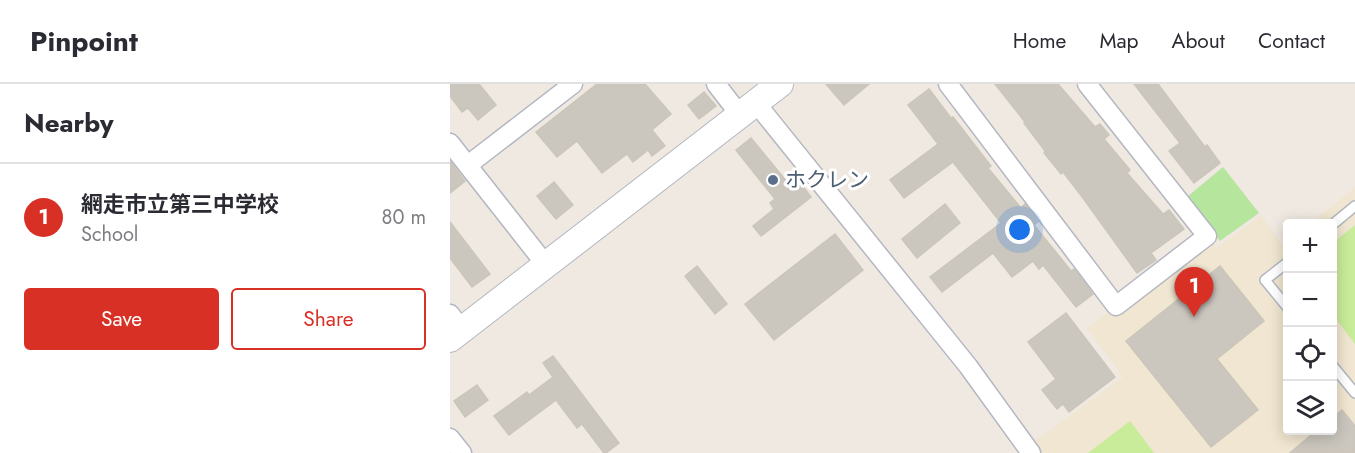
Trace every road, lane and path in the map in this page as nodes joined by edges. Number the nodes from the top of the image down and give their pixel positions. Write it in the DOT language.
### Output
graph roads {
  1 [pos="573,84"];
  2 [pos="716,84"];
  3 [pos="780,84"];
  4 [pos="948,84"];
  5 [pos="1087,84"];
  6 [pos="748,109"];
  7 [pos="450,142"];
  8 [pos="468,165"];
  9 [pos="1355,206"];
  10 [pos="1337,221"];
  11 [pos="546,265"];
  12 [pos="1283,265"];
  13 [pos="1283,303"];
  14 [pos="454,328"];
  15 [pos="1337,371"];
  16 [pos="1355,393"];
  17 [pos="450,438"];
  18 [pos="462,453"];
  19 [pos="1031,453"];
  1 -- 8 [label="street"];
  2 -- 6 [label="street"];
  3 -- 6 [label="street"];
  4 -- 5 [label="street"];
  6 -- 11 [label="street"];
  6 -- 19 [label="street"];
  7 -- 8 [label="street"];
  8 -- 11 [label="street"];
  9 -- 10 [label="lane"];
  11 -- 14 [label="street"];
  12 -- 13 [label="lane"];
  15 -- 16 [label="lane"];
  17 -- 18 [label="street"];
}
